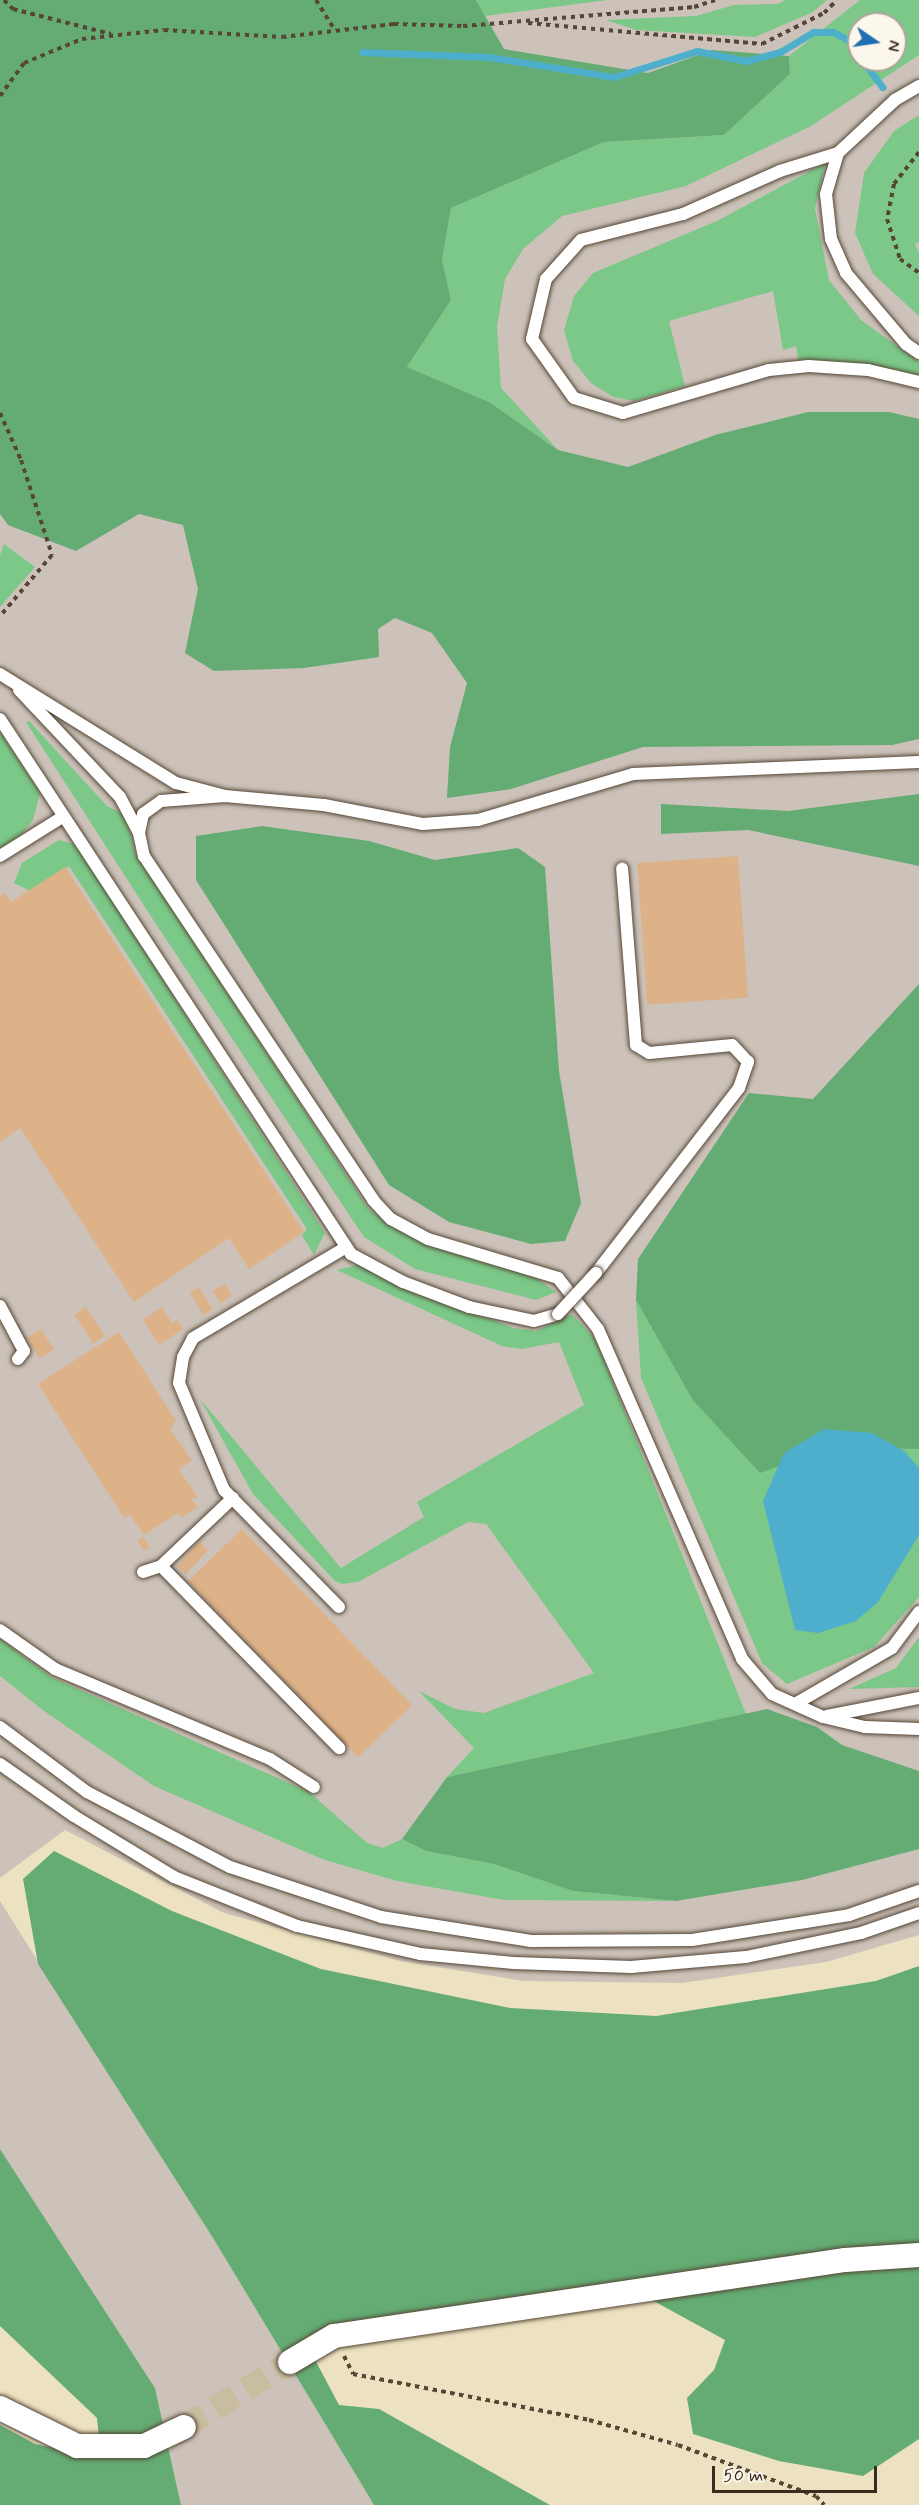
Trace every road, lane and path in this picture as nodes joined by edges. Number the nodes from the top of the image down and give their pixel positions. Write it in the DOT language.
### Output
graph roads {
  1 [pos="4,0"];
  2 [pos="316,0"];
  3 [pos="715,0"];
  4 [pos="837,0"];
  5 [pos="515,22"];
  6 [pos="335,31"];
  7 [pos="115,35"];
  8 [pos="919,87"];
  9 [pos="0,96"];
  10 [pos="919,152"];
  11 [pos="838,153"];
  12 [pos="919,273"];
  13 [pos="919,353"];
  14 [pos="919,382"];
  15 [pos="0,413"];
  16 [pos="0,615"];
  17 [pos="3,675"];
  18 [pos="0,719"];
  19 [pos="919,762"];
  20 [pos="225,796"];
  21 [pos="64,816"];
  22 [pos="139,833"];
  23 [pos="0,856"];
  24 [pos="622,869"];
  25 [pos="346,1248"];
  26 [pos="0,1306"];
  27 [pos="18,1359"];
  28 [pos="233,1498"];
  29 [pos="161,1566"];
  30 [pos="143,1572"];
  31 [pos="339,1607"];
  32 [pos="919,1612"];
  33 [pos="0,1630"];
  34 [pos="919,1698"];
  35 [pos="795,1704"];
  36 [pos="823,1717"];
  37 [pos="0,1727"];
  38 [pos="919,1729"];
  39 [pos="339,1748"];
  40 [pos="0,1764"];
  41 [pos="314,1787"];
  42 [pos="919,1891"];
  43 [pos="919,1913"];
  44 [pos="919,2255"];
  45 [pos="334,2336"];
  46 [pos="290,2362"];
  47 [pos="0,2408"];
  48 [pos="184,2427"];
  49 [pos="824,2505"];
  1 -- 7 [label="path"];
  2 -- 6 [label="path"];
  3 -- 5 [label="path"];
  4 -- 5 [label="path"];
  5 -- 6 [label="path"];
  6 -- 7 [label="path"];
  7 -- 9 [label="path"];
  8 -- 11 [label="lane"];
  10 -- 12 [label="path"];
  11 -- 13 [label="lane"];
  11 -- 14 [label="lane"];
  15 -- 16 [label="path"];
  17 -- 20 [label="lane"];
  17 -- 22 [label="lane"];
  18 -- 21 [label="lane"];
  19 -- 20 [label="lane"];
  20 -- 22 [label="lane"];
  21 -- 23 [label="lane"];
  21 -- 25 [label="lane"];
  22 -- 35 [label="lane"];
  24 -- 25 [label="lane, bridge"];
  25 -- 28 [label="lane"];
  26 -- 27 [label="lane"];
  28 -- 29 [label="lane"];
  28 -- 31 [label="lane"];
  29 -- 30 [label="lane"];
  29 -- 39 [label="lane"];
  32 -- 35 [label="lane"];
  33 -- 41 [label="lane"];
  34 -- 36 [label="lane"];
  35 -- 36 [label="lane"];
  36 -- 38 [label="lane"];
  37 -- 42 [label="lane"];
  40 -- 43 [label="lane"];
  44 -- 45 [label="street"];
  45 -- 46 [label="street"];
  45 -- 49 [label="path"];
  47 -- 48 [label="street"];
}
